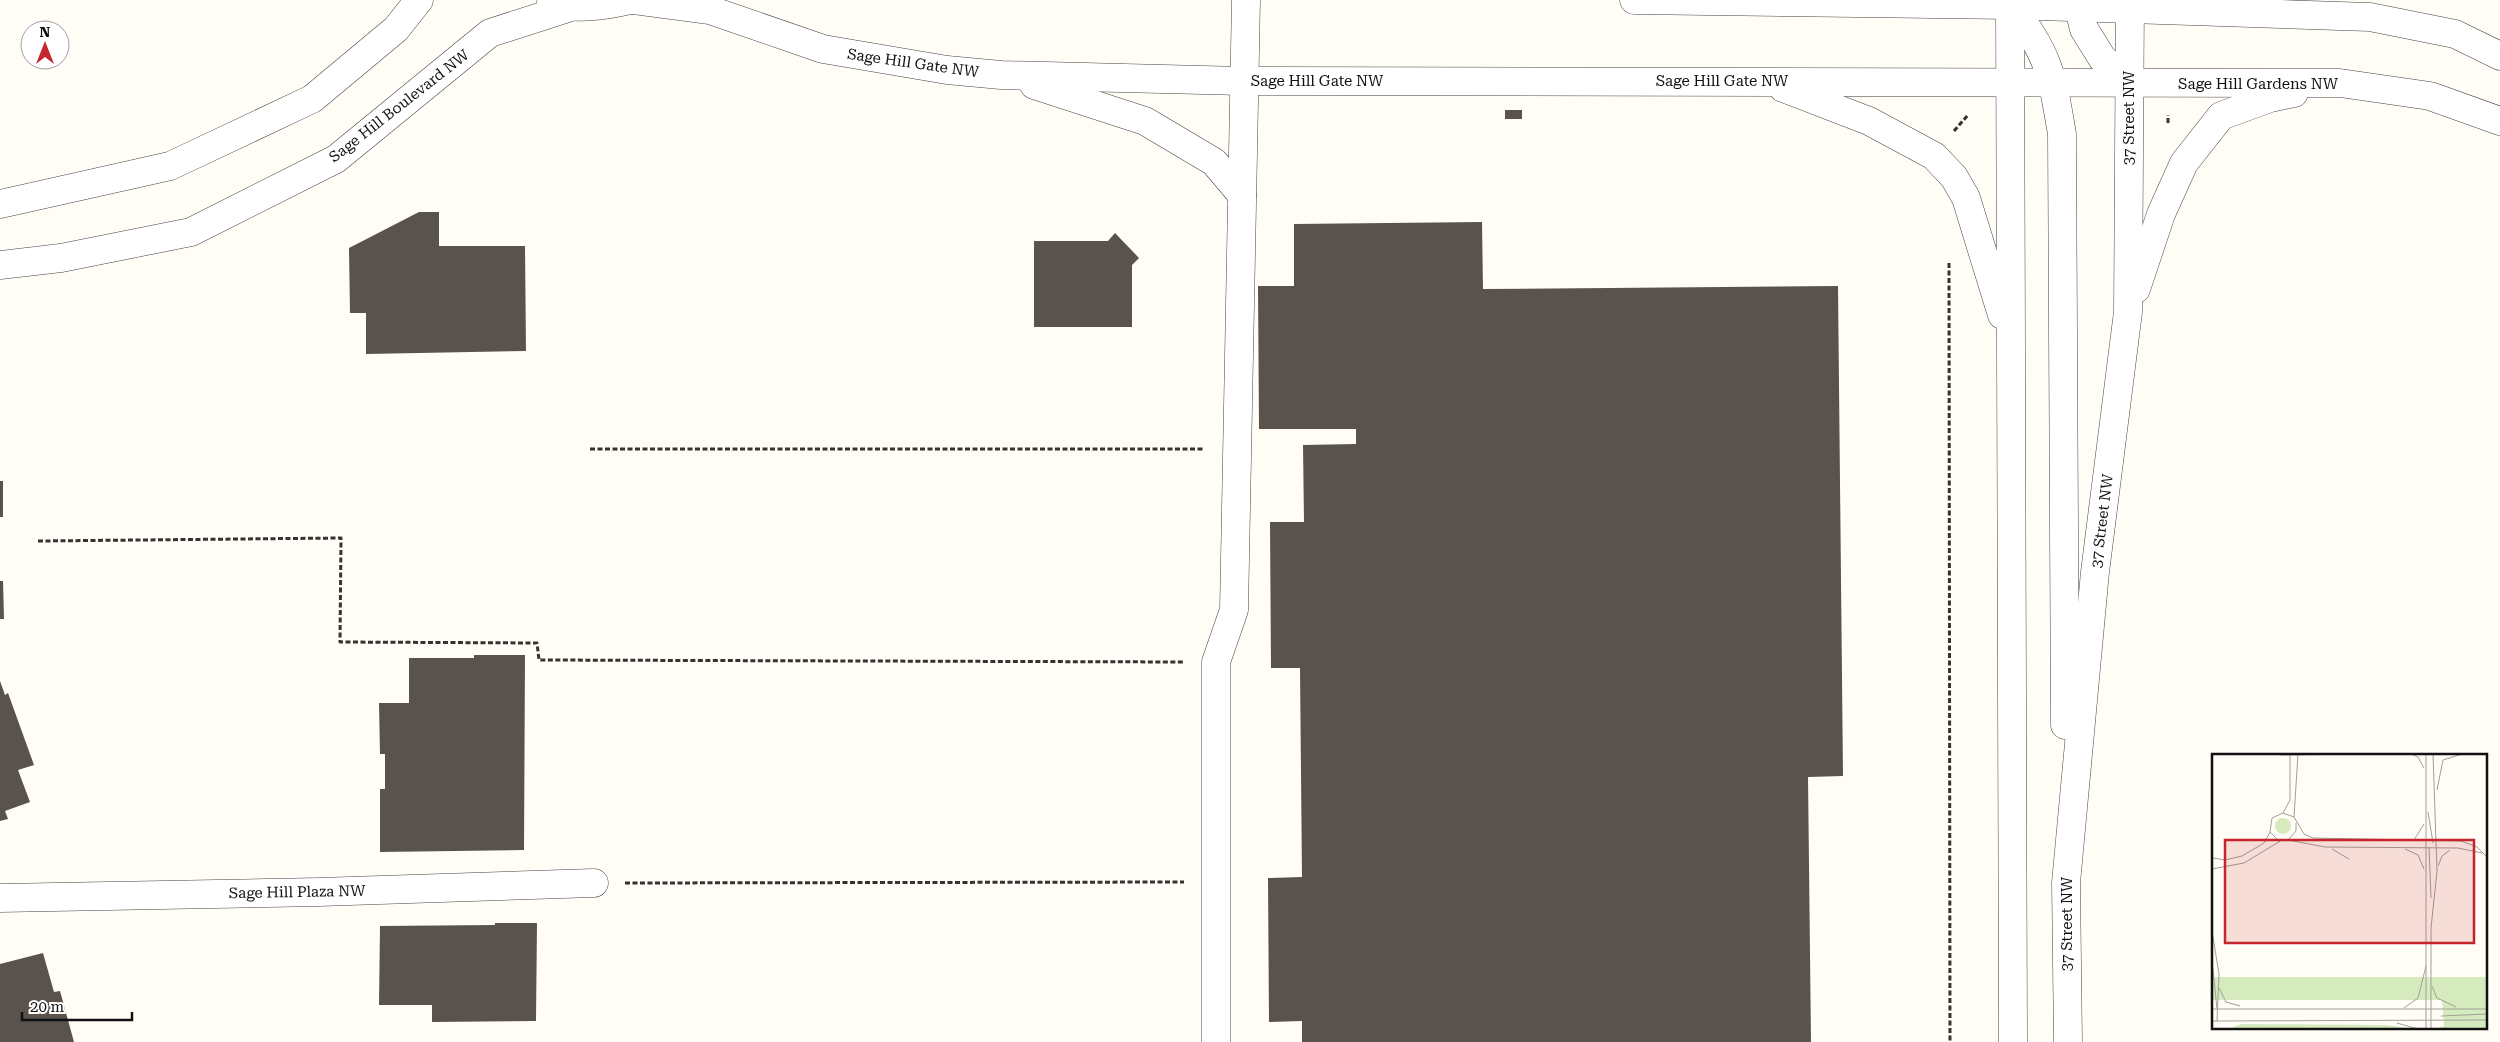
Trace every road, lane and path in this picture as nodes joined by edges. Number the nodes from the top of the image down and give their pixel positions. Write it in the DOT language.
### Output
graph roads {
  1 [pos="419,0"];
  2 [pos="537,0"];
  3 [pos="632,0"];
  4 [pos="1246,0"];
  5 [pos="1634,0"];
  6 [pos="1901,1"];
  7 [pos="2010,2"];
  8 [pos="2078,3"];
  9 [pos="2130,4"];
  10 [pos="568,8"];
  11 [pos="2500,56"];
  12 [pos="1001,75"];
  13 [pos="1243,81"];
  14 [pos="1767,82"];
  15 [pos="1969,83"];
  16 [pos="2010,83"];
  17 [pos="2053,83"];
  18 [pos="2130,83"];
  19 [pos="2340,83"];
  20 [pos="2500,121"];
  21 [pos="1934,156"];
  22 [pos="1242,195"];
  23 [pos="0,204"];
  24 [pos="1949,257"];
  25 [pos="0,265"];
  26 [pos="2128,312"];
  27 [pos="2010,343"];
  28 [pos="590,449"];
  29 [pos="1238,449"];
  30 [pos="38,541"];
  31 [pos="1189,662"];
  32 [pos="1190,882"];
  33 [pos="594,883"];
  34 [pos="2066,883"];
  35 [pos="0,898"];
  36 [pos="1216,1042"];
  37 [pos="1950,1042"];
  38 [pos="2013,1042"];
  39 [pos="2068,1042"];
  1 -- 23 [label="street"];
  2 -- 10 [label="street"];
  3 -- 10 [label="street"];
  3 -- 12 [label="street, Sage Hill Gate NW"];
  4 -- 13 [label="street"];
  5 -- 6 [label="street"];
  6 -- 7 [label="street"];
  7 -- 8 [label="street"];
  7 -- 16 [label="street"];
  7 -- 17 [label="street"];
  8 -- 9 [label="street"];
  8 -- 18 [label="street"];
  9 -- 11 [label="street"];
  9 -- 18 [label="street, 37 Street NW"];
  10 -- 25 [label="street, Sage Hill Boulevard NW"];
  12 -- 13 [label="street, Sage Hill Gate NW"];
  12 -- 22 [label="street"];
  13 -- 14 [label="street, Sage Hill Gate NW"];
  13 -- 22 [label="street"];
  14 -- 15 [label="street, Sage Hill Gate NW"];
  14 -- 21 [label="street"];
  15 -- 16 [label="street, Sage Hill Gate NW"];
  15 -- 21 [label="path"];
  16 -- 17 [label="street, Sage Hill Gardens NW"];
  16 -- 27 [label="street"];
  17 -- 18 [label="street, Sage Hill Gardens NW"];
  17 -- 34 [label="street"];
  18 -- 19 [label="street, Sage Hill Gardens NW"];
  18 -- 26 [label="street, 37 Street NW"];
  19 -- 20 [label="street, Sage Hill Gardens NW"];
  19 -- 26 [label="street"];
  21 -- 27 [label="street"];
  22 -- 29 [label="street"];
  24 -- 37 [label="path"];
  26 -- 34 [label="street, 37 Street NW"];
  27 -- 38 [label="street"];
  28 -- 29 [label="path"];
  29 -- 36 [label="street"];
  30 -- 31 [label="path"];
  32 -- 33 [label="path"];
  33 -- 35 [label="street, Sage Hill Plaza NW"];
  34 -- 39 [label="street, 37 Street NW"];
}
